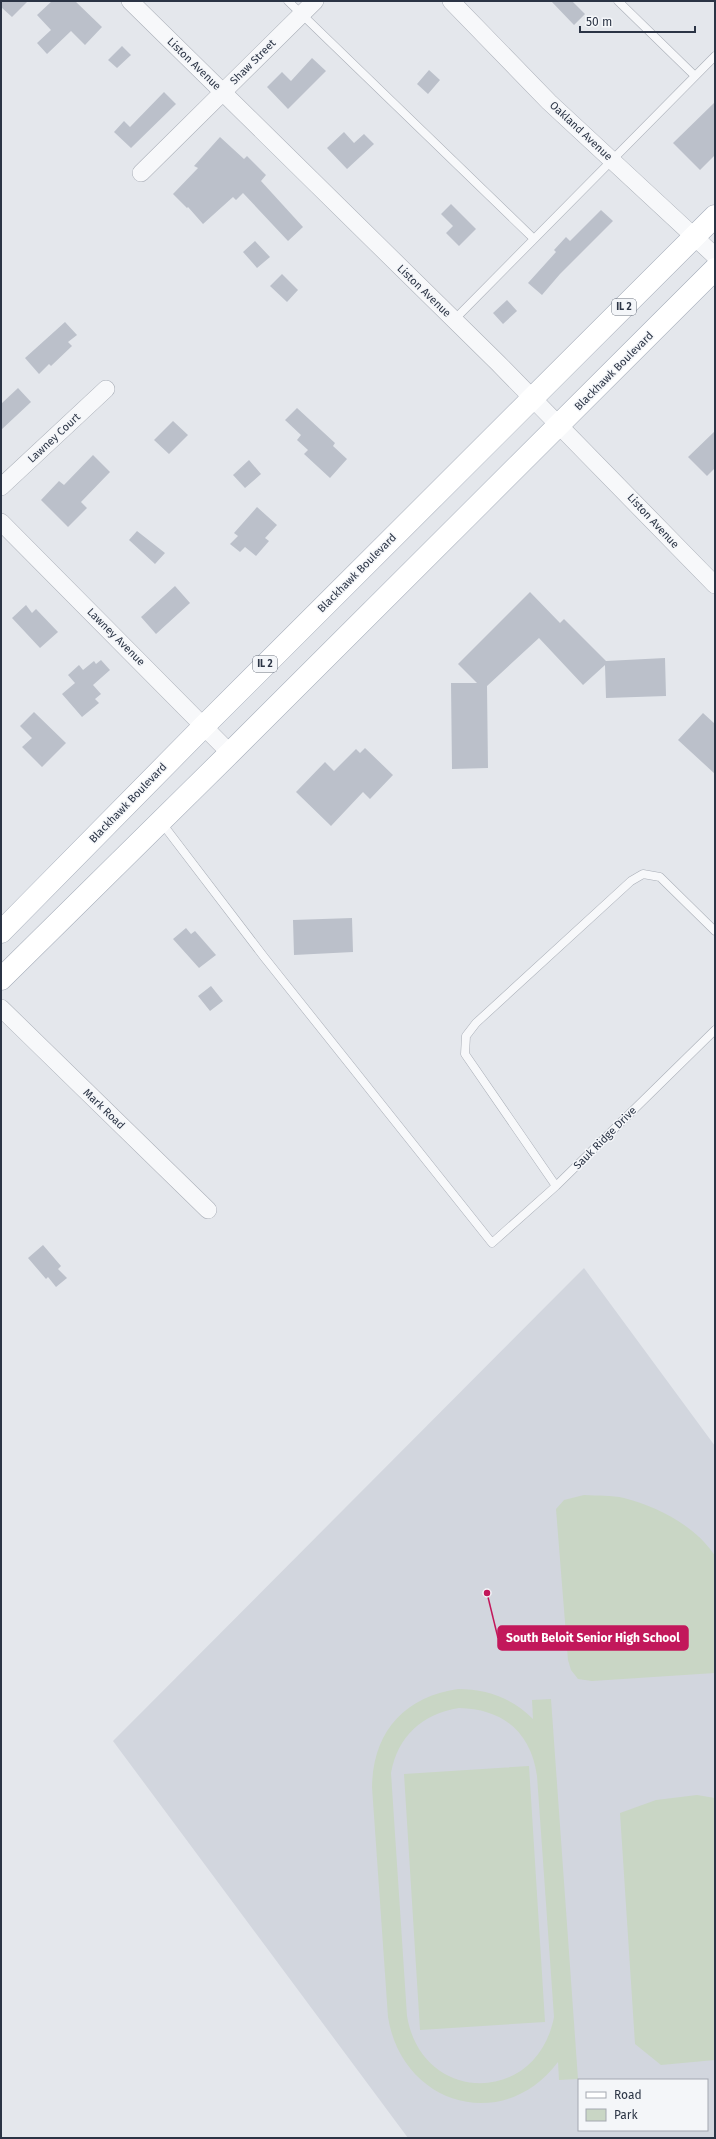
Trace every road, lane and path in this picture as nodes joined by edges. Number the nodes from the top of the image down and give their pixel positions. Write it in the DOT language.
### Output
graph roads {
  1 [pos="130,1"];
  2 [pos="288,1"];
  3 [pos="315,1"];
  4 [pos="451,1"];
  5 [pos="618,1"];
  6 [pos="301,14"];
  7 [pos="715,56"];
  8 [pos="695,76"];
  9 [pos="223,92"];
  10 [pos="612,160"];
  11 [pos="141,174"];
  12 [pos="715,216"];
  13 [pos="694,237"];
  14 [pos="534,239"];
  15 [pos="715,256"];
  16 [pos="715,269"];
  17 [pos="454,320"];
  18 [pos="106,389"];
  19 [pos="532,398"];
  20 [pos="559,426"];
  21 [pos="1,487"];
  22 [pos="1,522"];
  23 [pos="715,585"];
  24 [pos="204,726"];
  25 [pos="230,753"];
  26 [pos="161,822"];
  27 [pos="715,931"];
  28 [pos="1,932"];
  29 [pos="1,979"];
  30 [pos="1,1008"];
  31 [pos="715,1030"];
  32 [pos="556,1186"];
  33 [pos="208,1210"];
  1 -- 9 [label="street, Liston Avenue"];
  2 -- 6 [label="lane"];
  3 -- 6 [label="street, Shaw Street"];
  4 -- 10 [label="street, Oakland Avenue"];
  5 -- 8 [label="lane"];
  6 -- 9 [label="street, Shaw Street"];
  6 -- 14 [label="lane"];
  7 -- 8 [label="lane"];
  8 -- 10 [label="lane"];
  9 -- 11 [label="street, Shaw Street"];
  9 -- 17 [label="street, Liston Avenue"];
  10 -- 13 [label="street, Oakland Avenue"];
  10 -- 14 [label="lane"];
  12 -- 13 [label="main road, Blackhawk Boulevard / IL 2"];
  13 -- 15 [label="street, Oakland Avenue"];
  13 -- 19 [label="main road, Blackhawk Boulevard / IL 2"];
  14 -- 17 [label="lane"];
  16 -- 20 [label="main road, Blackhawk Boulevard"];
  17 -- 19 [label="street, Liston Avenue"];
  18 -- 21 [label="street, Lawney Court"];
  19 -- 20 [label="street, Liston Avenue"];
  19 -- 24 [label="main road, Blackhawk Boulevard / IL 2"];
  20 -- 23 [label="street, Liston Avenue"];
  20 -- 25 [label="main road, Blackhawk Boulevard"];
  22 -- 24 [label="street, Lawney Avenue"];
  24 -- 25 [label="street, Lawney Avenue"];
  24 -- 28 [label="main road, Blackhawk Boulevard / IL 2"];
  25 -- 26 [label="main road, Blackhawk Boulevard"];
  26 -- 29 [label="main road, Blackhawk Boulevard"];
  26 -- 32 [label="lane, Sauk Ridge Drive"];
  27 -- 32 [label="lane"];
  30 -- 33 [label="street, Mark Road"];
  31 -- 32 [label="lane, Sauk Ridge Drive"];
}
